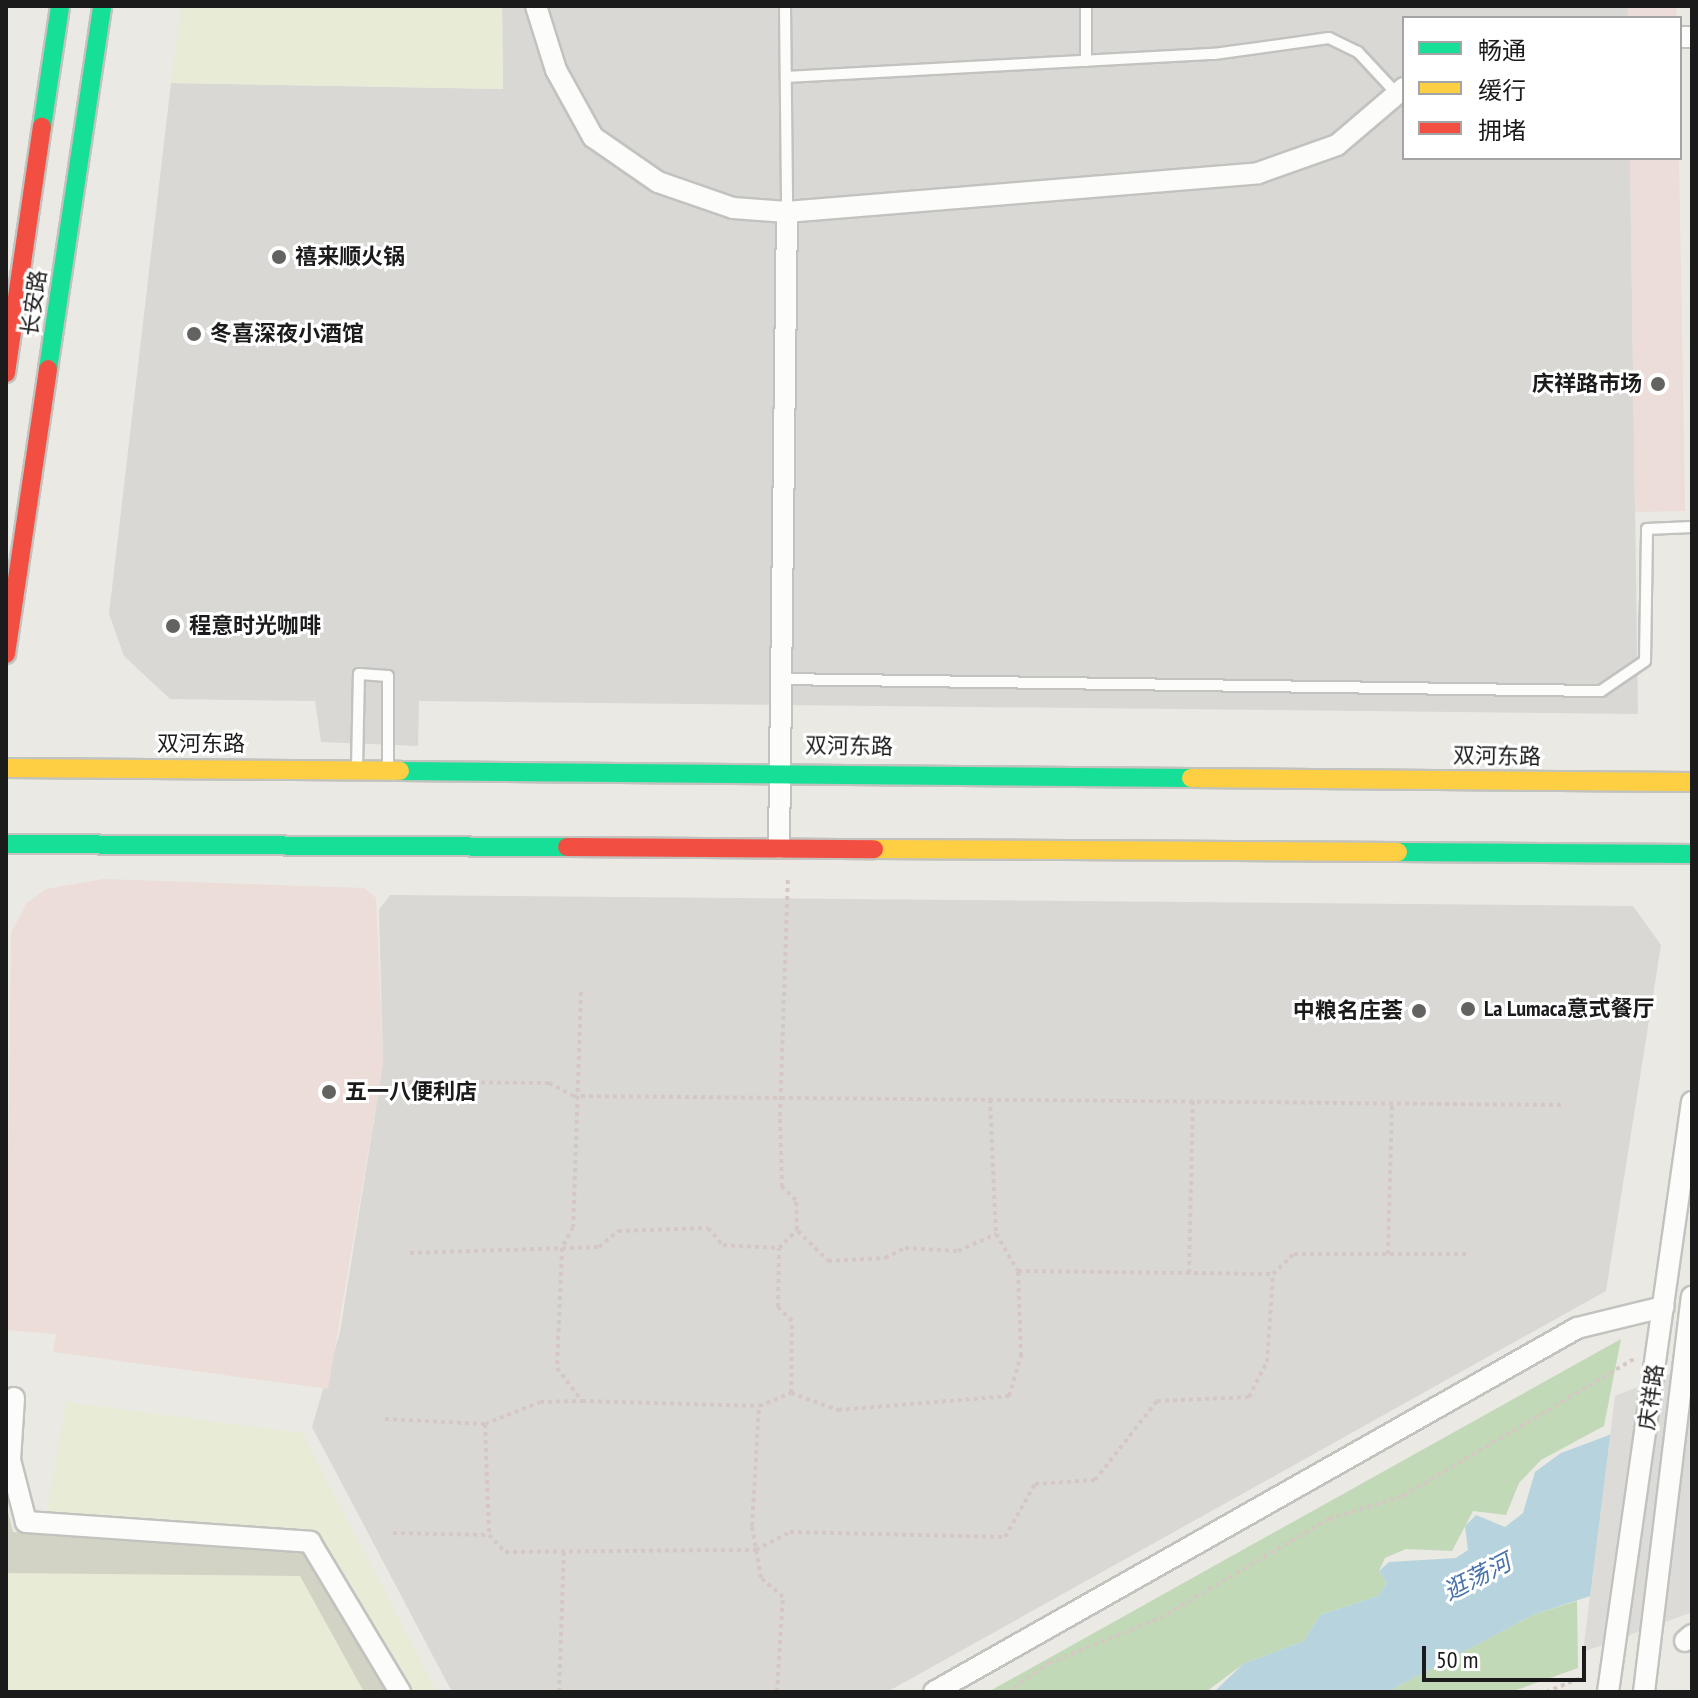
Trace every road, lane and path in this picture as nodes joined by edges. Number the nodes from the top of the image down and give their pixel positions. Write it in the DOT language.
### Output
graph roads {
  1 [pos="60,6"];
  2 [pos="102,6"];
  3 [pos="536,6"];
  4 [pos="785,6"];
  5 [pos="1086,6"];
  6 [pos="1086,61"];
  7 [pos="786,77"];
  8 [pos="1401,91"];
  9 [pos="787,212"];
  10 [pos="6,373"];
  11 [pos="1692,527"];
  12 [pos="6,654"];
  13 [pos="777,679"];
  14 [pos="6,768"];
  15 [pos="357,768"];
  16 [pos="388,768"];
  17 [pos="776,769"];
  18 [pos="1692,782"];
  19 [pos="6,844"];
  20 [pos="779,848"];
  21 [pos="1692,854"];
  22 [pos="788,880"];
  23 [pos="581,992"];
  24 [pos="401,1082"];
  25 [pos="573,1096"];
  26 [pos="780,1096"];
  27 [pos="990,1099"];
  28 [pos="1193,1101"];
  29 [pos="1692,1102"];
  30 [pos="1392,1103"];
  31 [pos="1561,1105"];
  32 [pos="797,1230"];
  33 [pos="996,1234"];
  34 [pos="562,1248"];
  35 [pos="779,1248"];
  36 [pos="410,1253"];
  37 [pos="1388,1254"];
  38 [pos="1469,1254"];
  39 [pos="1018,1271"];
  40 [pos="1189,1273"];
  41 [pos="1273,1274"];
  42 [pos="1692,1297"];
  43 [pos="1663,1307"];
  44 [pos="1657,1349"];
  45 [pos="791,1393"];
  46 [pos="14,1398"];
  47 [pos="582,1401"];
  48 [pos="759,1406"];
  49 [pos="385,1419"];
  50 [pos="485,1424"];
  51 [pos="393,1533"];
  52 [pos="489,1535"];
  53 [pos="756,1550"];
  54 [pos="564,1552"];
  55 [pos="1583,1677"];
  56 [pos="400,1692"];
  57 [pos="559,1692"];
  58 [pos="777,1692"];
  59 [pos="934,1692"];
  60 [pos="1007,1692"];
  61 [pos="1546,1692"];
  62 [pos="1608,1692"];
  63 [pos="1644,1692"];
  1 -- 10 [label="street, 长安路"];
  2 -- 12 [label="street, 长安路"];
  3 -- 9 [label="street"];
  4 -- 7 [label="lane"];
  5 -- 6 [label="lane"];
  6 -- 7 [label="lane"];
  6 -- 8 [label="lane"];
  7 -- 9 [label="lane"];
  8 -- 9 [label="street"];
  9 -- 13 [label="street"];
  11 -- 13 [label="lane"];
  13 -- 17 [label="street"];
  14 -- 15 [label="street, 双河东路"];
  15 -- 16 [label="street, 双河东路"];
  15 -- 16 [label="lane"];
  16 -- 17 [label="street, 双河东路"];
  17 -- 18 [label="street, 双河东路"];
  17 -- 20 [label="street"];
  19 -- 20 [label="street"];
  20 -- 21 [label="street"];
  22 -- 26 [label="path"];
  23 -- 25 [label="path"];
  24 -- 25 [label="path"];
  25 -- 26 [label="path"];
  25 -- 34 [label="path"];
  26 -- 27 [label="path"];
  26 -- 32 [label="path"];
  27 -- 28 [label="path"];
  27 -- 33 [label="path"];
  28 -- 30 [label="path"];
  28 -- 40 [label="path"];
  29 -- 43 [label="street, 庆祥路"];
  30 -- 31 [label="path"];
  30 -- 37 [label="path"];
  32 -- 33 [label="path"];
  32 -- 35 [label="path"];
  33 -- 39 [label="path"];
  34 -- 35 [label="path"];
  34 -- 36 [label="path"];
  34 -- 47 [label="path"];
  35 -- 45 [label="path"];
  37 -- 38 [label="path"];
  37 -- 41 [label="path"];
  39 -- 40 [label="path"];
  39 -- 45 [label="path"];
  40 -- 41 [label="path"];
  41 -- 53 [label="path"];
  42 -- 63 [label="street, 庆祥路"];
  43 -- 44 [label="street, 庆祥路"];
  43 -- 59 [label="street"];
  44 -- 60 [label="path"];
  44 -- 62 [label="street, 庆祥路"];
  45 -- 48 [label="path"];
  46 -- 56 [label="street"];
  47 -- 48 [label="path"];
  47 -- 50 [label="path"];
  48 -- 53 [label="path"];
  49 -- 50 [label="path"];
  50 -- 52 [label="path"];
  51 -- 52 [label="path"];
  52 -- 54 [label="path"];
  53 -- 54 [label="path"];
  53 -- 58 [label="path"];
  54 -- 57 [label="path"];
  55 -- 61 [label="path"];
}
